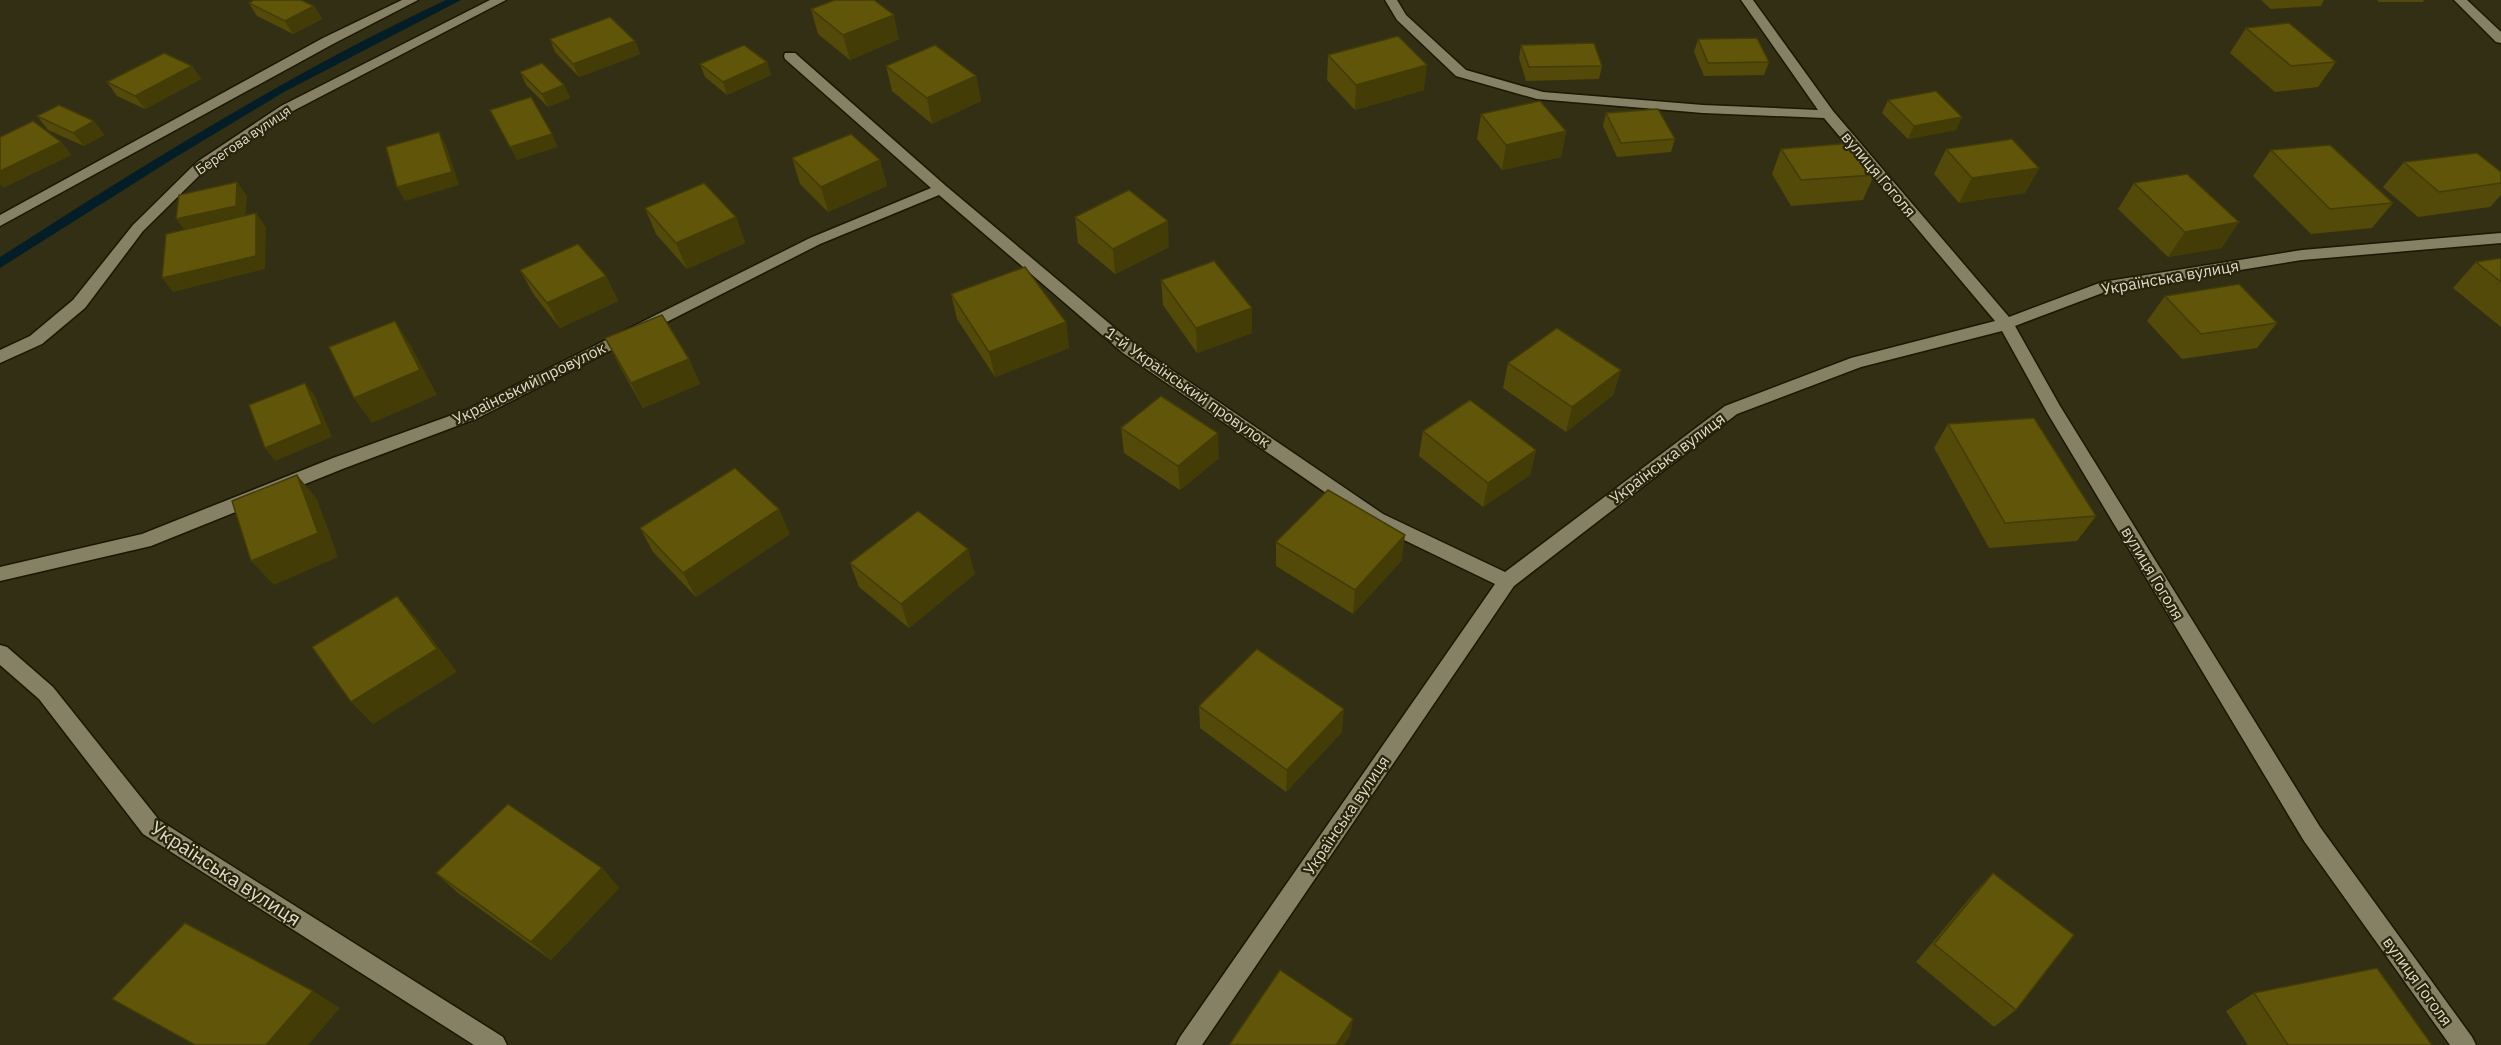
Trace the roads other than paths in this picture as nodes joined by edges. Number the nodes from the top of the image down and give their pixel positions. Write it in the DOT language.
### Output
graph roads {
  1 [pos="412,0"];
  2 [pos="500,0"];
  3 [pos="1391,0"];
  4 [pos="1747,0"];
  5 [pos="2460,0"];
  6 [pos="2501,39"];
  7 [pos="790,56"];
  8 [pos="1828,114"];
  9 [pos="941,189"];
  10 [pos="0,221"];
  11 [pos="2501,238"];
  12 [pos="2006,324"];
  13 [pos="0,357"];
  14 [pos="0,574"];
  15 [pos="1507,581"];
  16 [pos="0,653"];
  17 [pos="495,1045"];
  18 [pos="1188,1045"];
  19 [pos="2464,1045"];
  1 -- 10 [label="street"];
  2 -- 13 [label="street, Берегова вулиця"];
  3 -- 8 [label="street"];
  4 -- 8 [label="street, вулиця Гоголя"];
  5 -- 6 [label="street"];
  7 -- 9 [label="street, 1-й Український провулок"];
  8 -- 12 [label="street, вулиця Гоголя"];
  9 -- 14 [label="street, Український провулок"];
  9 -- 15 [label="street, 1-й Український провулок"];
  11 -- 12 [label="street, Українська вулиця"];
  12 -- 15 [label="street, Українська вулиця"];
  12 -- 19 [label="street, вулиця Гоголя"];
  15 -- 18 [label="street, Українська вулиця"];
  16 -- 17 [label="street, Українська вулиця"];
}
